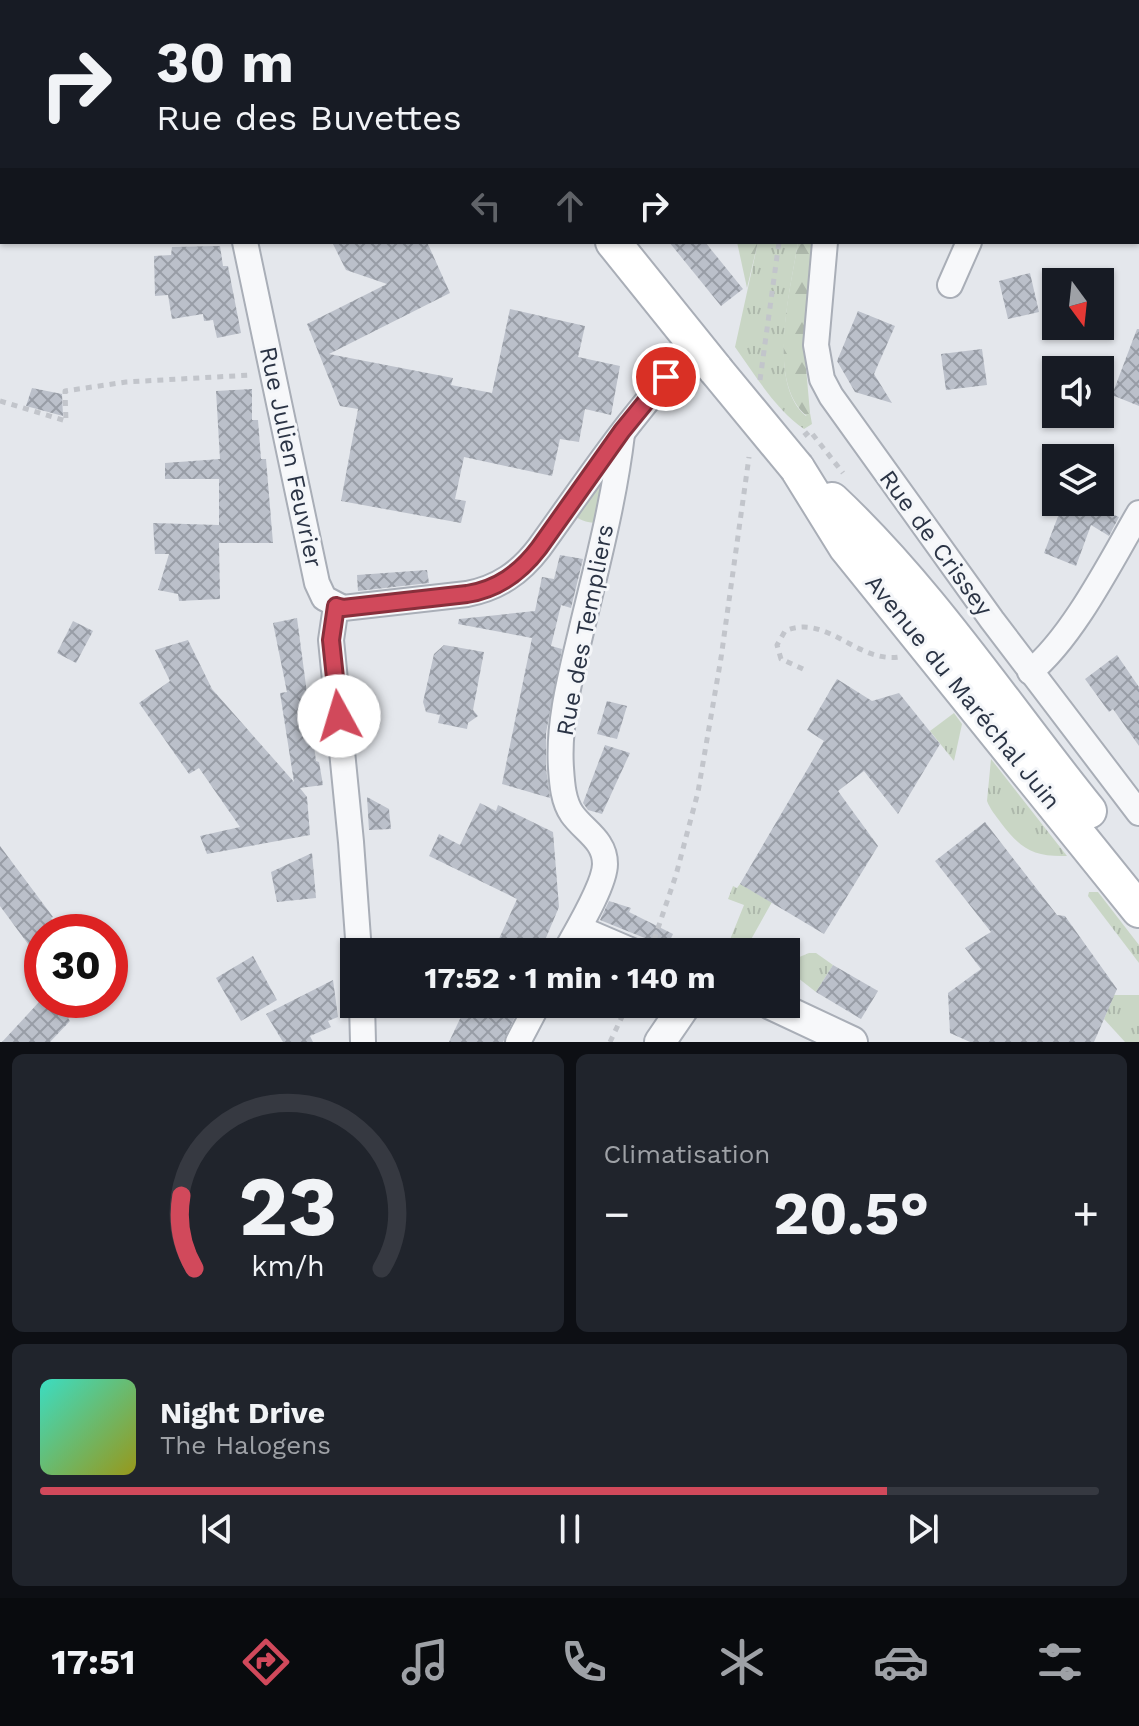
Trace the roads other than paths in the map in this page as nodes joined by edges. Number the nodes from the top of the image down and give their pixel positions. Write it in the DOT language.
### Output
graph roads {
  1 [pos="245,244"];
  2 [pos="615,244"];
  3 [pos="825,244"];
  4 [pos="968,244"];
  5 [pos="950,285"];
  6 [pos="706,359"];
  7 [pos="622,431"];
  8 [pos="800,452"];
  9 [pos="1139,513"];
  10 [pos="336,606"];
  11 [pos="1030,672"];
  12 [pos="1139,813"];
  13 [pos="1139,874"];
  14 [pos="1139,910"];
  15 [pos="579,928"];
  16 [pos="358,938"];
  17 [pos="573,938"];
  18 [pos="602,938"];
  19 [pos="362,1018"];
  20 [pos="531,1018"];
  21 [pos="676,1018"];
  22 [pos="800,1018"];
  23 [pos="363,1042"];
  24 [pos="518,1042"];
  25 [pos="660,1042"];
  26 [pos="852,1042"];
  1 -- 10 [label="street, Rue Julien Feuvrier"];
  2 -- 6 [label="main road, Avenue du Maréchal Juin"];
  3 -- 11 [label="street, Rue de Crissey"];
  4 -- 5 [label="street"];
  6 -- 7 [label="street"];
  6 -- 8 [label="main road, Avenue du Maréchal Juin, bridge"];
  7 -- 10 [label="street"];
  7 -- 15 [label="street, Rue des Templiers"];
  8 -- 13 [label="main road, Avenue du Maréchal Juin"];
  8 -- 14 [label="main road, Avenue du Maréchal Juin"];
  9 -- 11 [label="street"];
  10 -- 16 [label="street"];
  11 -- 12 [label="street, Rue de Crissey"];
  15 -- 17 [label="street, Rue des Templiers"];
  15 -- 18 [label="street"];
  19 -- 23 [label="street"];
  20 -- 24 [label="street"];
  21 -- 25 [label="street"];
  22 -- 26 [label="street"];
}
